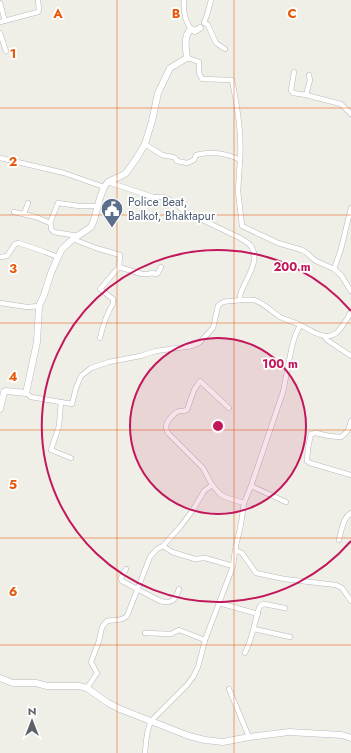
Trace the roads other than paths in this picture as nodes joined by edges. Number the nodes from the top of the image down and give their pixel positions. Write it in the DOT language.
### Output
graph roads {
  1 [pos="38,0"];
  2 [pos="184,0"];
  3 [pos="211,0"];
  4 [pos="0,3"];
  5 [pos="2,21"];
  6 [pos="204,22"];
  7 [pos="200,28"];
  8 [pos="191,29"];
  9 [pos="0,33"];
  10 [pos="225,49"];
  11 [pos="6,52"];
  12 [pos="187,58"];
  13 [pos="294,72"];
  14 [pos="309,74"];
  15 [pos="306,95"];
  16 [pos="351,114"];
  17 [pos="145,144"];
  18 [pos="0,158"];
  19 [pos="240,160"];
  20 [pos="106,184"];
  21 [pos="28,203"];
  22 [pos="97,206"];
  23 [pos="351,208"];
  24 [pos="14,212"];
  25 [pos="24,214"];
  26 [pos="50,222"];
  27 [pos="75,238"];
  28 [pos="0,257"];
  29 [pos="58,257"];
  30 [pos="119,267"];
  31 [pos="161,267"];
  32 [pos="334,269"];
  33 [pos="351,291"];
  34 [pos="240,300"];
  35 [pos="0,304"];
  36 [pos="39,306"];
  37 [pos="351,312"];
  38 [pos="300,325"];
  39 [pos="324,336"];
  40 [pos="100,338"];
  41 [pos="351,356"];
  42 [pos="2,391"];
  43 [pos="26,393"];
  44 [pos="61,402"];
  45 [pos="229,408"];
  46 [pos="0,409"];
  47 [pos="351,421"];
  48 [pos="71,458"];
  49 [pos="351,475"];
  50 [pos="212,485"];
  51 [pos="251,486"];
  52 [pos="286,502"];
  53 [pos="244,503"];
  54 [pos="351,513"];
  55 [pos="339,540"];
  56 [pos="163,546"];
  57 [pos="235,550"];
  58 [pos="233,566"];
  59 [pos="126,570"];
  60 [pos="137,589"];
  61 [pos="179,589"];
  62 [pos="351,601"];
  63 [pos="219,603"];
  64 [pos="285,608"];
  65 [pos="258,614"];
  66 [pos="254,629"];
  67 [pos="145,633"];
  68 [pos="290,637"];
  69 [pos="206,640"];
  70 [pos="245,653"];
  71 [pos="0,678"];
  72 [pos="87,688"];
  73 [pos="229,689"];
  74 [pos="151,721"];
  75 [pos="249,737"];
  76 [pos="351,738"];
  77 [pos="145,753"];
  1 -- 5 [label="street"];
  2 -- 8 [label="street"];
  3 -- 6 [label="street"];
  4 -- 5 [label="street"];
  6 -- 7 [label="street"];
  6 -- 10 [label="street"];
  7 -- 8 [label="street"];
  8 -- 12 [label="street"];
  9 -- 11 [label="street"];
  12 -- 17 [label="street"];
  12 -- 19 [label="street"];
  13 -- 15 [label="street"];
  14 -- 15 [label="street"];
  15 -- 16 [label="street"];
  17 -- 19 [label="street"];
  17 -- 20 [label="street"];
  18 -- 20 [label="street"];
  19 -- 32 [label="street"];
  20 -- 22 [label="street"];
  20 -- 34 [label="street"];
  21 -- 25 [label="street"];
  22 -- 26 [label="street"];
  22 -- 27 [label="street"];
  23 -- 32 [label="street"];
  24 -- 25 [label="street"];
  25 -- 26 [label="street"];
  26 -- 27 [label="street"];
  27 -- 29 [label="street"];
  27 -- 30 [label="street"];
  28 -- 29 [label="street"];
  29 -- 36 [label="street"];
  30 -- 31 [label="street"];
  30 -- 40 [label="street"];
  32 -- 33 [label="street"];
  34 -- 38 [label="street"];
  34 -- 44 [label="street"];
  35 -- 36 [label="street"];
  36 -- 43 [label="street"];
  37 -- 39 [label="street"];
  38 -- 39 [label="street"];
  38 -- 51 [label="street"];
  39 -- 41 [label="street"];
  42 -- 43 [label="street"];
  42 -- 46 [label="street"];
  43 -- 44 [label="street"];
  44 -- 48 [label="street"];
  45 -- 50 [label="street"];
  47 -- 49 [label="street"];
  50 -- 53 [label="street"];
  50 -- 56 [label="street"];
  51 -- 52 [label="street"];
  51 -- 53 [label="street"];
  53 -- 57 [label="street"];
  54 -- 55 [label="street"];
  56 -- 58 [label="street"];
  56 -- 60 [label="street"];
  57 -- 58 [label="street"];
  57 -- 62 [label="street"];
  58 -- 63 [label="street"];
  59 -- 60 [label="street"];
  60 -- 61 [label="street"];
  60 -- 72 [label="street"];
  63 -- 65 [label="street"];
  63 -- 69 [label="street"];
  64 -- 65 [label="street"];
  65 -- 66 [label="street"];
  66 -- 68 [label="street"];
  66 -- 70 [label="street"];
  67 -- 69 [label="street"];
  69 -- 74 [label="street"];
  71 -- 72 [label="street"];
  72 -- 74 [label="street"];
  73 -- 75 [label="street"];
  74 -- 75 [label="street"];
  74 -- 77 [label="street"];
  75 -- 76 [label="street"];
}
